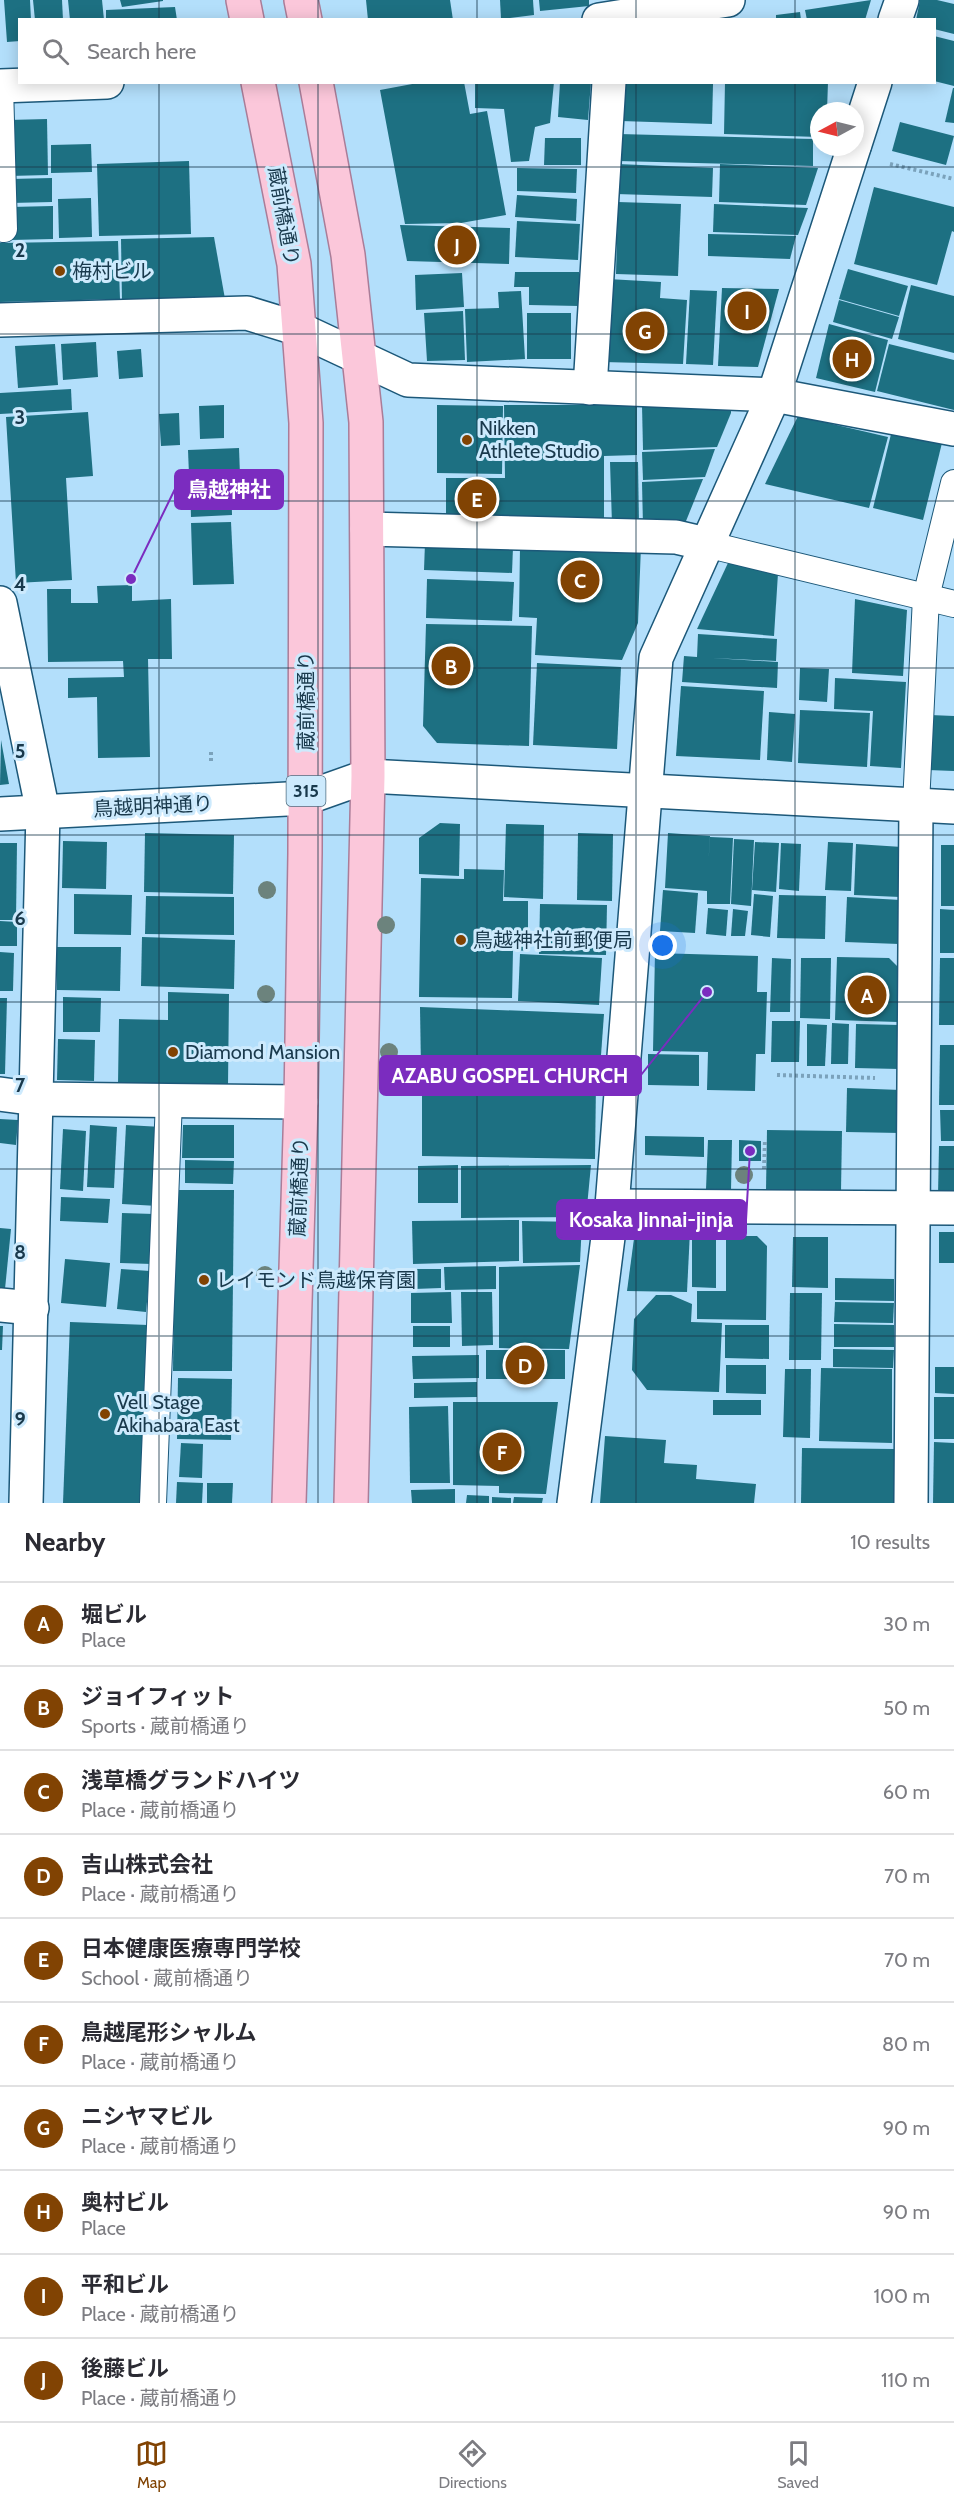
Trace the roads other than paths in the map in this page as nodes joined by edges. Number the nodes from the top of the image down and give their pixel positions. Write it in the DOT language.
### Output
graph roads {
  1 [pos="243,0"];
  2 [pos="301,0"];
  3 [pos="728,0"];
  4 [pos="902,0"];
  5 [pos="609,14"];
  6 [pos="247,18"];
  7 [pos="305,18"];
  8 [pos="897,18"];
  9 [pos="54,84"];
  10 [pos="258,84"];
  11 [pos="316,84"];
  12 [pos="609,84"];
  13 [pos="874,84"];
  14 [pos="0,86"];
  15 [pos="864,117"];
  16 [pos="852,156"];
  17 [pos="4,229"];
  18 [pos="0,320"];
  19 [pos="298,329"];
  20 [pos="359,358"];
  21 [pos="590,388"];
  22 [pos="774,395"];
  23 [pos="954,429"];
  24 [pos="954,483"];
  25 [pos="368,530"];
  26 [pos="706,544"];
  27 [pos="926,597"];
  28 [pos="0,603"];
  29 [pos="954,604"];
  30 [pos="368,777"];
  31 [pos="646,790"];
  32 [pos="306,798"];
  33 [pos="916,805"];
  34 [pos="954,807"];
  35 [pos="43,812"];
  36 [pos="0,814"];
  37 [pos="0,1094"];
  38 [pos="37,1099"];
  39 [pos="169,1101"];
  40 [pos="301,1102"];
  41 [pos="612,1206"];
  42 [pos="913,1208"];
  43 [pos="954,1208"];
  44 [pos="0,1305"];
  45 [pos="32,1308"];
  46 [pos="26,1503"];
  47 [pos="153,1503"];
  48 [pos="289,1503"];
  49 [pos="351,1503"];
  50 [pos="574,1503"];
  51 [pos="911,1503"];
  1 -- 6 [label="main road"];
  2 -- 7 [label="main road"];
  3 -- 5 [label="street"];
  4 -- 8 [label="street"];
  9 -- 14 [label="street"];
  10 -- 19 [label="main road, 蔵前橋通り / 315"];
  11 -- 20 [label="main road"];
  12 -- 21 [label="street"];
  13 -- 15 [label="street"];
  14 -- 17 [label="lane"];
  16 -- 22 [label="street"];
  18 -- 19 [label="street"];
  19 -- 20 [label="street"];
  19 -- 32 [label="main road, 蔵前橋通り / 315"];
  20 -- 21 [label="street"];
  20 -- 25 [label="main road"];
  21 -- 22 [label="street"];
  22 -- 23 [label="street"];
  22 -- 26 [label="street"];
  24 -- 27 [label="lane"];
  25 -- 26 [label="street"];
  25 -- 30 [label="main road"];
  26 -- 27 [label="lane"];
  26 -- 31 [label="street"];
  27 -- 29 [label="lane"];
  27 -- 33 [label="lane"];
  28 -- 35 [label="street"];
  30 -- 31 [label="street"];
  30 -- 32 [label="street, 鳥越明神通り"];
  30 -- 49 [label="main road"];
  31 -- 33 [label="street"];
  31 -- 41 [label="street"];
  32 -- 35 [label="street, 鳥越明神通り"];
  32 -- 40 [label="main road, 蔵前橋通り / 315"];
  33 -- 34 [label="street"];
  33 -- 42 [label="street"];
  35 -- 36 [label="street, 鳥越明神通り"];
  35 -- 38 [label="street"];
  37 -- 38 [label="street"];
  38 -- 39 [label="street"];
  38 -- 45 [label="street"];
  39 -- 40 [label="street"];
  39 -- 47 [label="lane"];
  40 -- 48 [label="main road, 蔵前橋通り / 315"];
  41 -- 42 [label="street"];
  41 -- 50 [label="street"];
  42 -- 43 [label="street"];
  42 -- 51 [label="street"];
  44 -- 45 [label="street"];
  45 -- 46 [label="street"];
}
